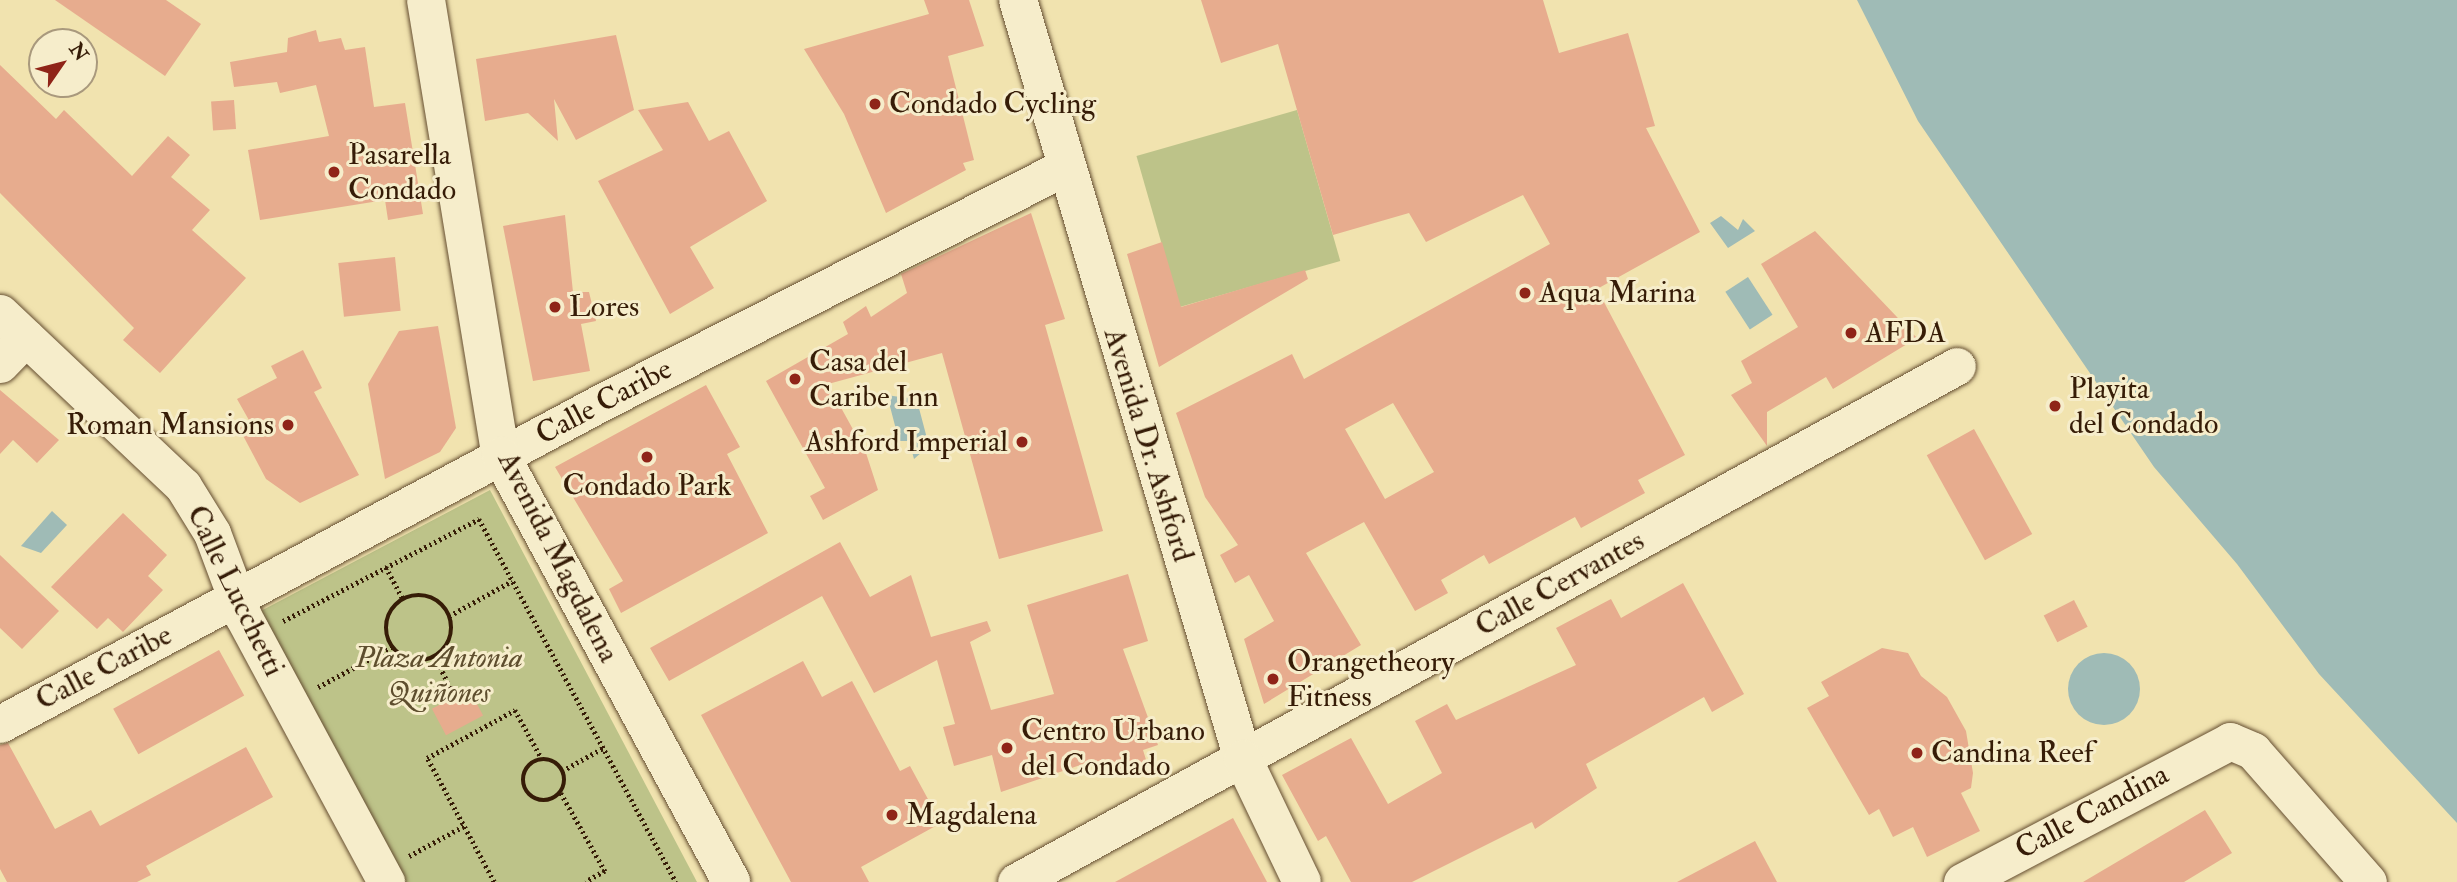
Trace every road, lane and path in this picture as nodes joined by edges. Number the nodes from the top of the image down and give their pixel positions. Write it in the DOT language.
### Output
graph roads {
  1 [pos="426,0"];
  2 [pos="1018,0"];
  3 [pos="1065,167"];
  4 [pos="13,325"];
  5 [pos="0,364"];
  6 [pos="1957,366"];
  7 [pos="501,456"];
  8 [pos="386,567"];
  9 [pos="512,581"];
  10 [pos="236,597"];
  11 [pos="403,599"];
  12 [pos="449,616"];
  13 [pos="288,631"];
  14 [pos="392,647"];
  15 [pos="435,657"];
  16 [pos="312,676"];
  17 [pos="318,687"];
  18 [pos="455,696"];
  19 [pos="324,699"];
  20 [pos="0,724"];
  21 [pos="603,748"];
  22 [pos="542,759"];
  23 [pos="1243,759"];
  24 [pos="562,771"];
  25 [pos="561,793"];
  26 [pos="464,826"];
  27 [pos="400,845"];
  28 [pos="386,882"];
  29 [pos="494,882"];
  30 [pos="586,882"];
  31 [pos="676,882"];
  32 [pos="731,882"];
  33 [pos="1016,882"];
  34 [pos="1302,882"];
  35 [pos="1962,882"];
  36 [pos="2368,882"];
  1 -- 7 [label="street, Avenida Magdalena"];
  2 -- 3 [label="street, Avenida Dr. Ashford"];
  3 -- 7 [label="street, Calle Caribe"];
  3 -- 23 [label="street, Avenida Dr. Ashford"];
  4 -- 5 [label="street"];
  4 -- 10 [label="street, Calle Lucchetti"];
  6 -- 23 [label="street, Calle Cervantes"];
  7 -- 10 [label="street, Calle Caribe"];
  7 -- 32 [label="street, Avenida Magdalena"];
  8 -- 9 [label="path"];
  8 -- 11 [label="path"];
  8 -- 13 [label="path"];
  9 -- 12 [label="path"];
  9 -- 21 [label="path"];
  10 -- 20 [label="street, Calle Caribe"];
  10 -- 28 [label="street, Calle Lucchetti"];
  11 -- 12 [label="path"];
  11 -- 14 [label="path"];
  12 -- 15 [label="path"];
  14 -- 15 [label="path"];
  14 -- 17 [label="path"];
  15 -- 18 [label="path"];
  16 -- 17 [label="path"];
  17 -- 19 [label="path"];
  21 -- 24 [label="path"];
  21 -- 31 [label="path"];
  22 -- 24 [label="path"];
  22 -- 25 [label="path"];
  22 -- 26 [label="path"];
  23 -- 33 [label="street, Calle Cervantes"];
  23 -- 34 [label="street, Avenida Dr. Ashford"];
  24 -- 25 [label="path"];
  25 -- 30 [label="path"];
  26 -- 27 [label="path"];
  26 -- 29 [label="path"];
  35 -- 36 [label="street, Calle Candina"];
}
